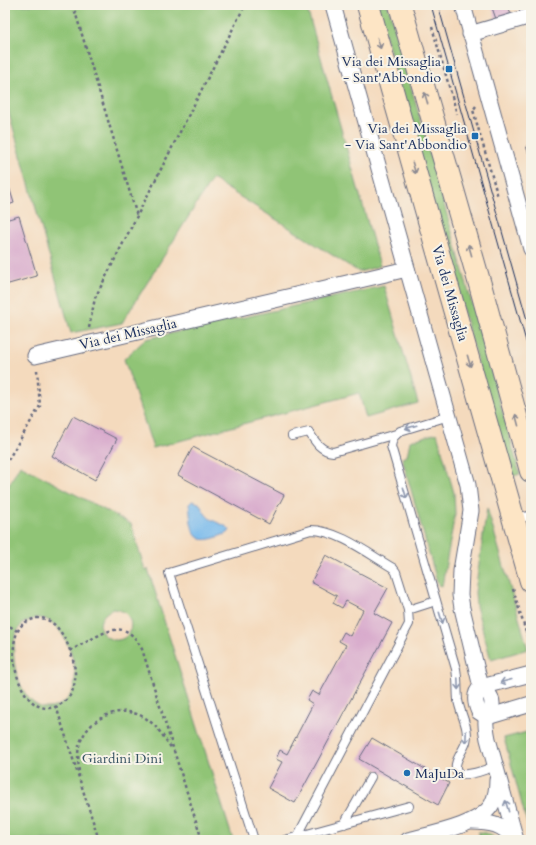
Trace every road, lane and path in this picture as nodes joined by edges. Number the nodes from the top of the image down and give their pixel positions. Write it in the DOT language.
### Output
graph roads {
  1 [pos="73,5"];
  2 [pos="245,5"];
  3 [pos="333,5"];
  4 [pos="368,5"];
  5 [pos="400,5"];
  6 [pos="462,5"];
  7 [pos="531,16"];
  8 [pos="432,27"];
  9 [pos="470,34"];
  10 [pos="475,106"];
  11 [pos="457,114"];
  12 [pos="498,197"];
  13 [pos="137,216"];
  14 [pos="531,249"];
  15 [pos="407,269"];
  16 [pos="88,343"];
  17 [pos="35,356"];
  18 [pos="449,416"];
  19 [pos="396,434"];
  20 [pos="292,436"];
  21 [pos="5,465"];
  22 [pos="531,471"];
  23 [pos="510,506"];
  24 [pos="531,515"];
  25 [pos="531,581"];
  26 [pos="436,601"];
  27 [pos="408,610"];
  28 [pos="5,623"];
  29 [pos="17,631"];
  30 [pos="70,650"];
  31 [pos="531,674"];
  32 [pos="482,687"];
  33 [pos="531,704"];
  34 [pos="56,706"];
  35 [pos="487,717"];
  36 [pos="174,751"];
  37 [pos="497,770"];
  38 [pos="79,777"];
  39 [pos="371,777"];
  40 [pos="409,806"];
  41 [pos="472,822"];
  42 [pos="344,824"];
  43 [pos="297,837"];
  44 [pos="99,840"];
  45 [pos="202,840"];
  46 [pos="254,840"];
  47 [pos="285,840"];
  48 [pos="408,840"];
  49 [pos="513,840"];
  50 [pos="516,840"];
  1 -- 13 [label="path"];
  2 -- 13 [label="path"];
  3 -- 15 [label="street"];
  4 -- 23 [label="main road, Via dei Missaglia, one-way"];
  22 -- 5 [label="main road, one-way"];
  6 -- 9 [label="street"];
  7 -- 9 [label="street"];
  8 -- 11 [label="path"];
  9 -- 14 [label="street"];
  10 -- 12 [label="path"];
  13 -- 16 [label="path"];
  15 -- 16 [label="street, Via dei Missaglia"];
  15 -- 18 [label="street"];
  16 -- 17 [label="street, Via dei Missaglia"];
  17 -- 21 [label="path"];
  18 -- 19 [label="lane, one-way"];
  18 -- 32 [label="street"];
  19 -- 20 [label="lane"];
  19 -- 26 [label="lane, one-way"];
  23 -- 24 [label="lane"];
  23 -- 25 [label="main road, Via dei Missaglia"];
  26 -- 27 [label="lane"];
  26 -- 37 [label="lane, one-way"];
  27 -- 43 [label="lane"];
  27 -- 46 [label="lane"];
  28 -- 29 [label="path"];
  29 -- 30 [label="path"];
  29 -- 34 [label="path"];
  30 -- 34 [label="path"];
  30 -- 36 [label="path"];
  31 -- 32 [label="street, one-way"];
  32 -- 35 [label="street"];
  33 -- 35 [label="street"];
  34 -- 38 [label="path"];
  35 -- 37 [label="street"];
  36 -- 38 [label="path"];
  36 -- 45 [label="path"];
  37 -- 41 [label="street"];
  50 -- 37 [label="street, one-way"];
  38 -- 44 [label="path"];
  39 -- 42 [label="lane"];
  40 -- 42 [label="lane"];
  41 -- 48 [label="street"];
  41 -- 49 [label="street"];
  42 -- 43 [label="lane"];
  43 -- 47 [label="lane"];
}
